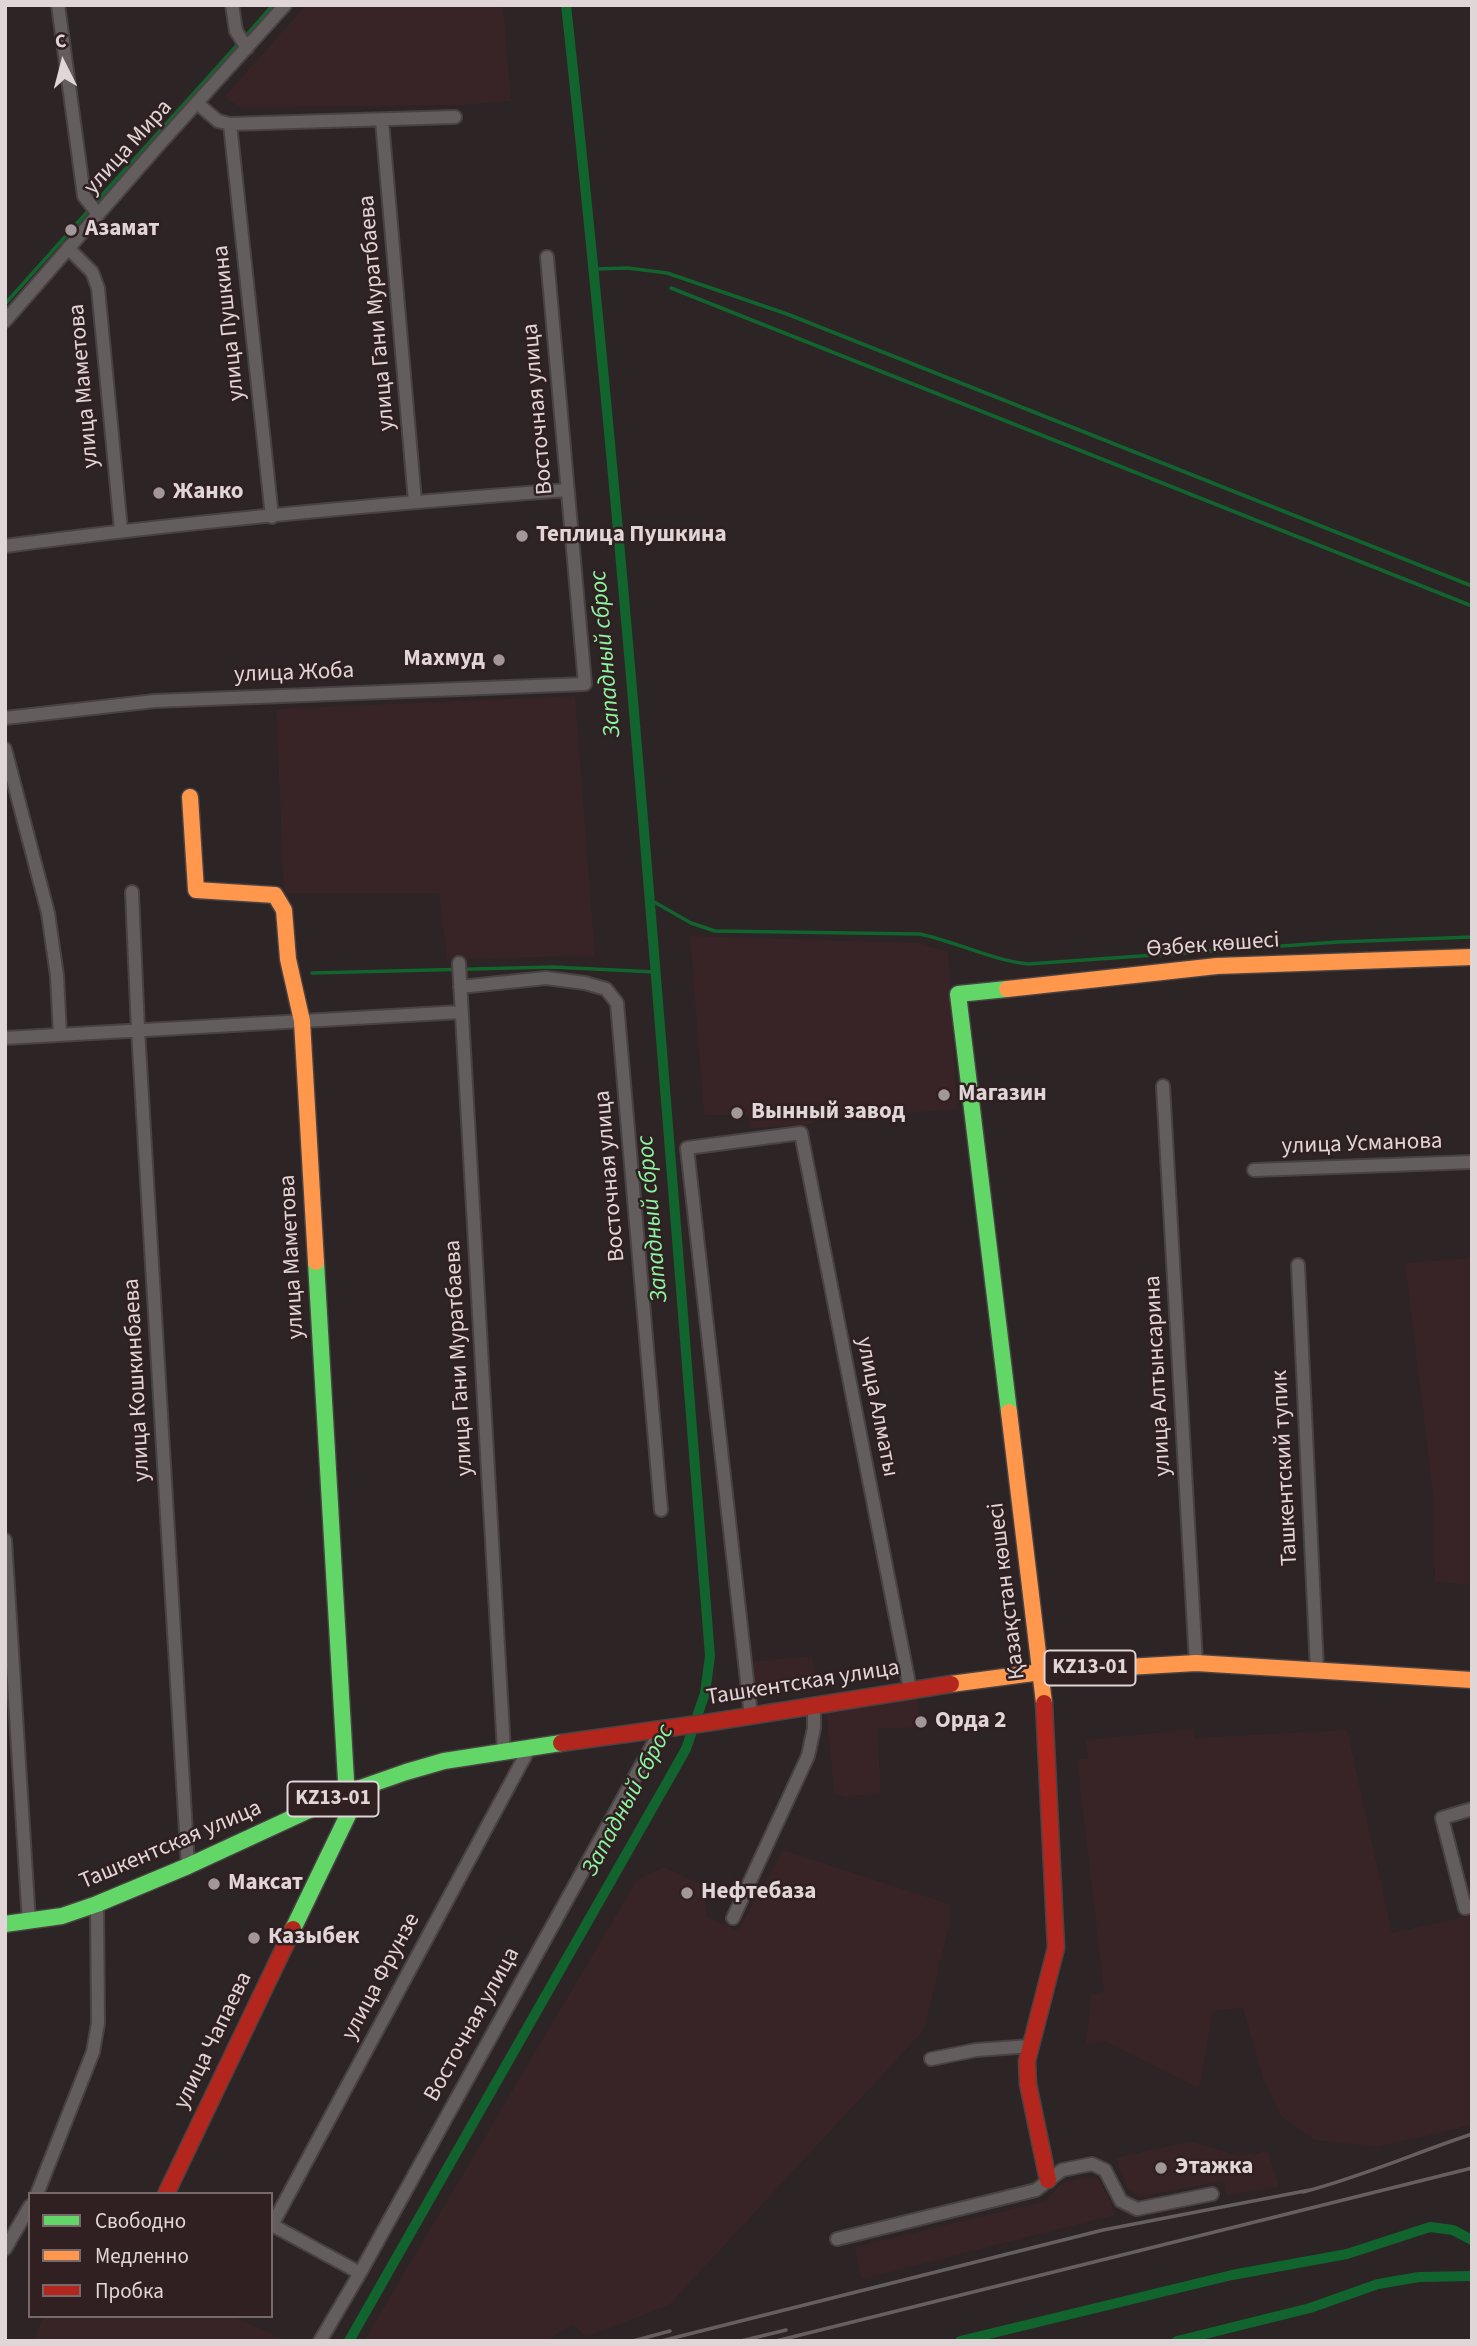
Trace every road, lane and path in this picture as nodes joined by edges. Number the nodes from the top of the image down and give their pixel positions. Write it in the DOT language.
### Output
graph roads {
  1 [pos="58,5"];
  2 [pos="232,5"];
  3 [pos="285,5"];
  4 [pos="247,48"];
  5 [pos="198,104"];
  6 [pos="455,117"];
  7 [pos="382,121"];
  8 [pos="230,124"];
  9 [pos="98,214"];
  10 [pos="68,248"];
  11 [pos="547,257"];
  12 [pos="5,321"];
  13 [pos="567,490"];
  14 [pos="415,502"];
  15 [pos="272,517"];
  16 [pos="121,530"];
  17 [pos="5,545"];
  18 [pos="584,684"];
  19 [pos="5,718"];
  20 [pos="5,749"];
  21 [pos="190,797"];
  22 [pos="132,892"];
  23 [pos="1472,957"];
  24 [pos="459,963"];
  25 [pos="460,987"];
  26 [pos="958,994"];
  27 [pos="461,1012"];
  28 [pos="302,1021"];
  29 [pos="138,1030"];
  30 [pos="60,1034"];
  31 [pos="5,1038"];
  32 [pos="1164,1086"];
  33 [pos="1472,1162"];
  34 [pos="1254,1170"];
  35 [pos="1297,1265"];
  36 [pos="661,1510"];
  37 [pos="5,1540"];
  38 [pos="1196,1663"];
  39 [pos="1317,1669"];
  40 [pos="1041,1672"];
  41 [pos="1472,1680"];
  42 [pos="910,1689"];
  43 [pos="814,1705"];
  44 [pos="751,1716"];
  45 [pos="669,1728"];
  46 [pos="530,1746"];
  47 [pos="504,1751"];
  48 [pos="346,1793"];
  49 [pos="1472,1809"];
  50 [pos="188,1866"];
  51 [pos="97,1904"];
  52 [pos="1472,1906"];
  53 [pos="733,1918"];
  54 [pos="29,1922"];
  55 [pos="5,1924"];
  56 [pos="1031,2046"];
  57 [pos="932,2059"];
  58 [pos="1048,2180"];
  59 [pos="38,2192"];
  60 [pos="167,2192"];
  61 [pos="1212,2194"];
  62 [pos="28,2209"];
  63 [pos="273,2224"];
  64 [pos="273,2227"];
  65 [pos="837,2239"];
  66 [pos="5,2249"];
  67 [pos="360,2273"];
  68 [pos="320,2341"];
  1 -- 9 [label="street"];
  2 -- 4 [label="street"];
  3 -- 4 [label="street, улица Мира"];
  4 -- 5 [label="street, улица Мира"];
  5 -- 8 [label="street"];
  5 -- 9 [label="street, улица Мира"];
  6 -- 7 [label="street"];
  7 -- 8 [label="street"];
  7 -- 14 [label="street, улица Гани Муратбаева"];
  8 -- 15 [label="street, улица Пушкина"];
  9 -- 10 [label="street, улица Мира"];
  10 -- 12 [label="street, улица Мира"];
  10 -- 16 [label="street, улица Маметова"];
  11 -- 13 [label="street, Восточная улица"];
  13 -- 14 [label="street"];
  13 -- 18 [label="street, Восточная улица"];
  14 -- 15 [label="street"];
  15 -- 16 [label="street"];
  16 -- 17 [label="street"];
  18 -- 19 [label="street, улица Жоба"];
  20 -- 30 [label="street"];
  21 -- 28 [label="street, улица Маметова"];
  22 -- 29 [label="street, улица Кошкинбаева"];
  23 -- 26 [label="street, Өзбек көшесі"];
  24 -- 25 [label="street, улица Гани Муратбаева"];
  25 -- 27 [label="street, улица Гани Муратбаева"];
  25 -- 36 [label="street, Восточная улица"];
  26 -- 40 [label="street, Қазақстан көшесі"];
  27 -- 28 [label="street"];
  27 -- 47 [label="street, улица Гани Муратбаева"];
  28 -- 29 [label="street"];
  28 -- 48 [label="street, улица Маметова"];
  29 -- 30 [label="street"];
  29 -- 50 [label="street, улица Кошкинбаева"];
  30 -- 31 [label="street"];
  32 -- 38 [label="street, улица Алтынсарина"];
  33 -- 34 [label="street, улица Усманова"];
  35 -- 39 [label="street, Ташкентский тупик"];
  37 -- 54 [label="street"];
  38 -- 39 [label="street, Ташкентская улица / KZ13-01"];
  38 -- 40 [label="street, Ташкентская улица / KZ13-01"];
  39 -- 41 [label="street, Ташкентская улица / KZ13-01"];
  40 -- 42 [label="street, Ташкентская улица / KZ13-01"];
  40 -- 56 [label="street, Қазақстан көшесі"];
  42 -- 43 [label="street, Ташкентская улица / KZ13-01"];
  42 -- 44 [label="street, улица Алматы"];
  43 -- 44 [label="street, Ташкентская улица / KZ13-01"];
  43 -- 53 [label="street"];
  44 -- 45 [label="street, Ташкентская улица / KZ13-01"];
  45 -- 46 [label="street, Ташкентская улица / KZ13-01"];
  45 -- 67 [label="street, Восточная улица"];
  46 -- 47 [label="street, Ташкентская улица / KZ13-01"];
  46 -- 63 [label="street, улица Фрунзе"];
  47 -- 48 [label="street, Ташкентская улица / KZ13-01"];
  48 -- 50 [label="street, Ташкентская улица / KZ13-01"];
  48 -- 60 [label="street, улица Чапаева"];
  49 -- 52 [label="street"];
  50 -- 51 [label="street, Ташкентская улица / KZ13-01"];
  51 -- 54 [label="street, Ташкентская улица / KZ13-01"];
  51 -- 59 [label="street"];
  54 -- 55 [label="street, Ташкентская улица / KZ13-01"];
  56 -- 57 [label="street"];
  56 -- 58 [label="street, Қазақстан көшесі"];
  58 -- 61 [label="street"];
  58 -- 65 [label="street"];
  62 -- 66 [label="street"];
  64 -- 67 [label="street"];
  67 -- 68 [label="street, Восточная улица"];
}
